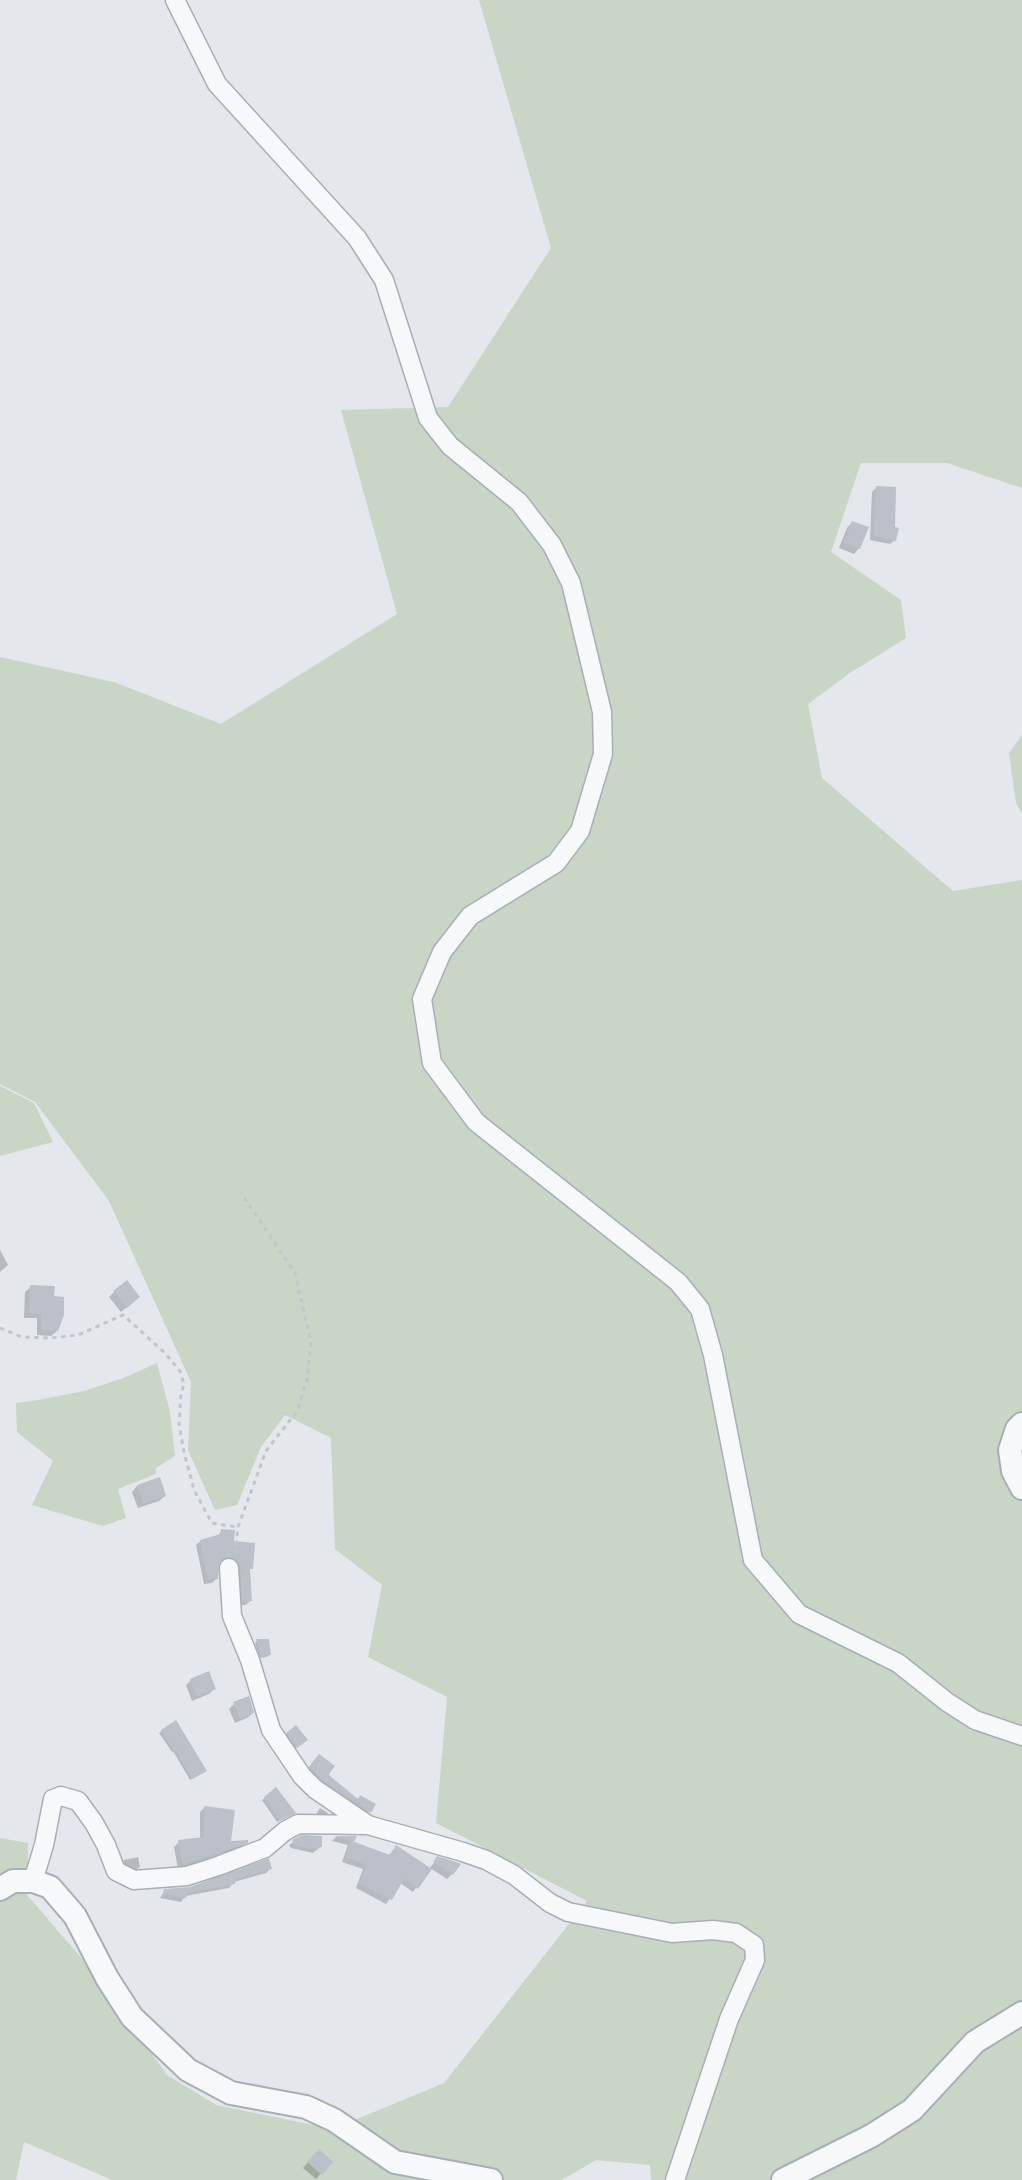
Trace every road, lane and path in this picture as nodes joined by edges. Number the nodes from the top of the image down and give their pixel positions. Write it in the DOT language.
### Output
graph roads {
  1 [pos="175,0"];
  2 [pos="241,1193"];
  3 [pos="0,1328"];
  4 [pos="1022,1424"];
  5 [pos="1022,1488"];
  6 [pos="238,1527"];
  7 [pos="229,1568"];
  8 [pos="1022,1737"];
  9 [pos="368,1825"];
  10 [pos="33,1881"];
  11 [pos="0,1889"];
  12 [pos="1022,2013"];
  13 [pos="491,2180"];
  14 [pos="675,2180"];
  15 [pos="783,2180"];
  1 -- 8 [label="street"];
  2 -- 6 [label="path"];
  3 -- 6 [label="path"];
  4 -- 5 [label="street"];
  6 -- 7 [label="path"];
  7 -- 9 [label="street"];
  9 -- 10 [label="street"];
  9 -- 14 [label="street"];
  10 -- 11 [label="street"];
  10 -- 13 [label="street"];
  12 -- 15 [label="street"];
}
